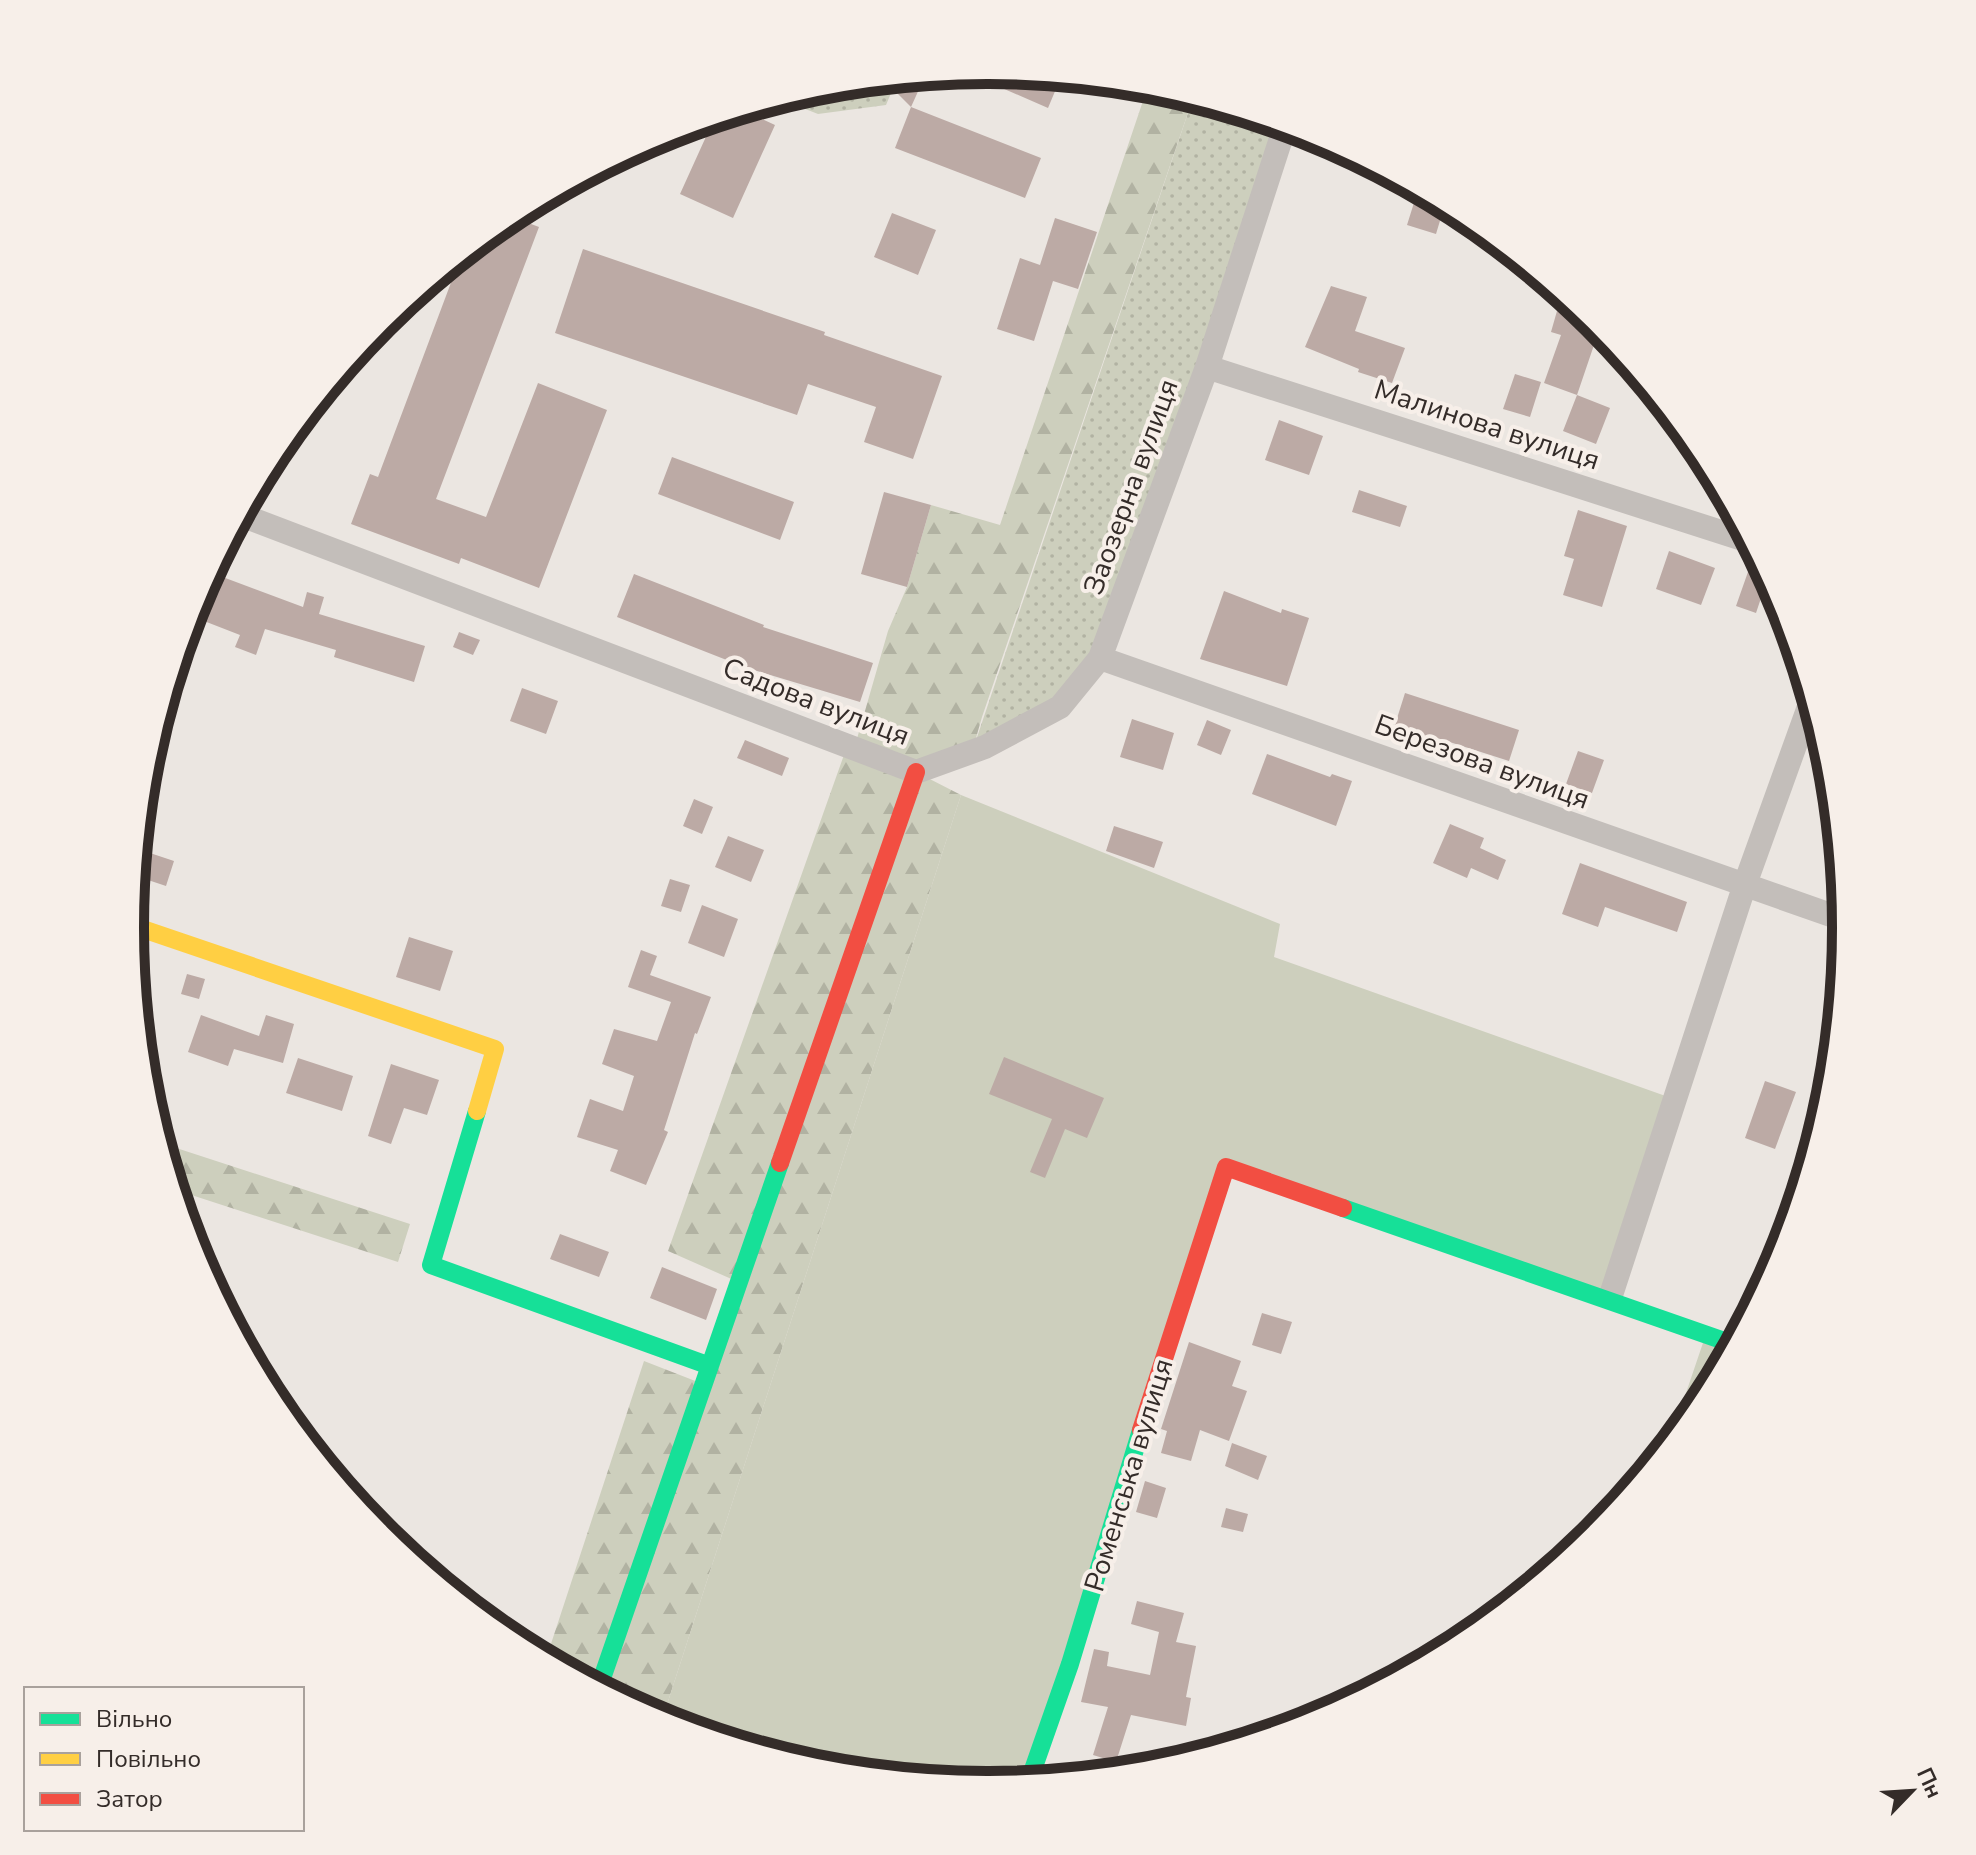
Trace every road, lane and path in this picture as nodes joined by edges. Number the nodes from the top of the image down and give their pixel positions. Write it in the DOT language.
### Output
graph roads {
  1 [pos="1281,137"];
  2 [pos="1207,367"];
  3 [pos="251,519"];
  4 [pos="1735,537"];
  5 [pos="1100,658"];
  6 [pos="1805,718"];
  7 [pos="916,772"];
  8 [pos="1744,887"];
  9 [pos="1832,916"];
  10 [pos="144,929"];
  11 [pos="1611,1295"];
  12 [pos="1723,1340"];
  13 [pos="710,1366"];
  14 [pos="602,1677"];
  15 [pos="1033,1769"];
  1 -- 2 [label="street, Заозерна вулиця"];
  2 -- 4 [label="street, Малинова вулиця"];
  2 -- 5 [label="street, Заозерна вулиця"];
  3 -- 7 [label="street, Садова вулиця"];
  5 -- 7 [label="street, Заозерна вулиця"];
  5 -- 8 [label="street, Березова вулиця"];
  6 -- 8 [label="street"];
  7 -- 13 [label="street, Садова вулиця"];
  8 -- 9 [label="street, Березова вулиця"];
  8 -- 11 [label="street"];
  10 -- 13 [label="street"];
  12 -- 15 [label="street, Роменська вулиця"];
  13 -- 14 [label="street, Садова вулиця"];
}
